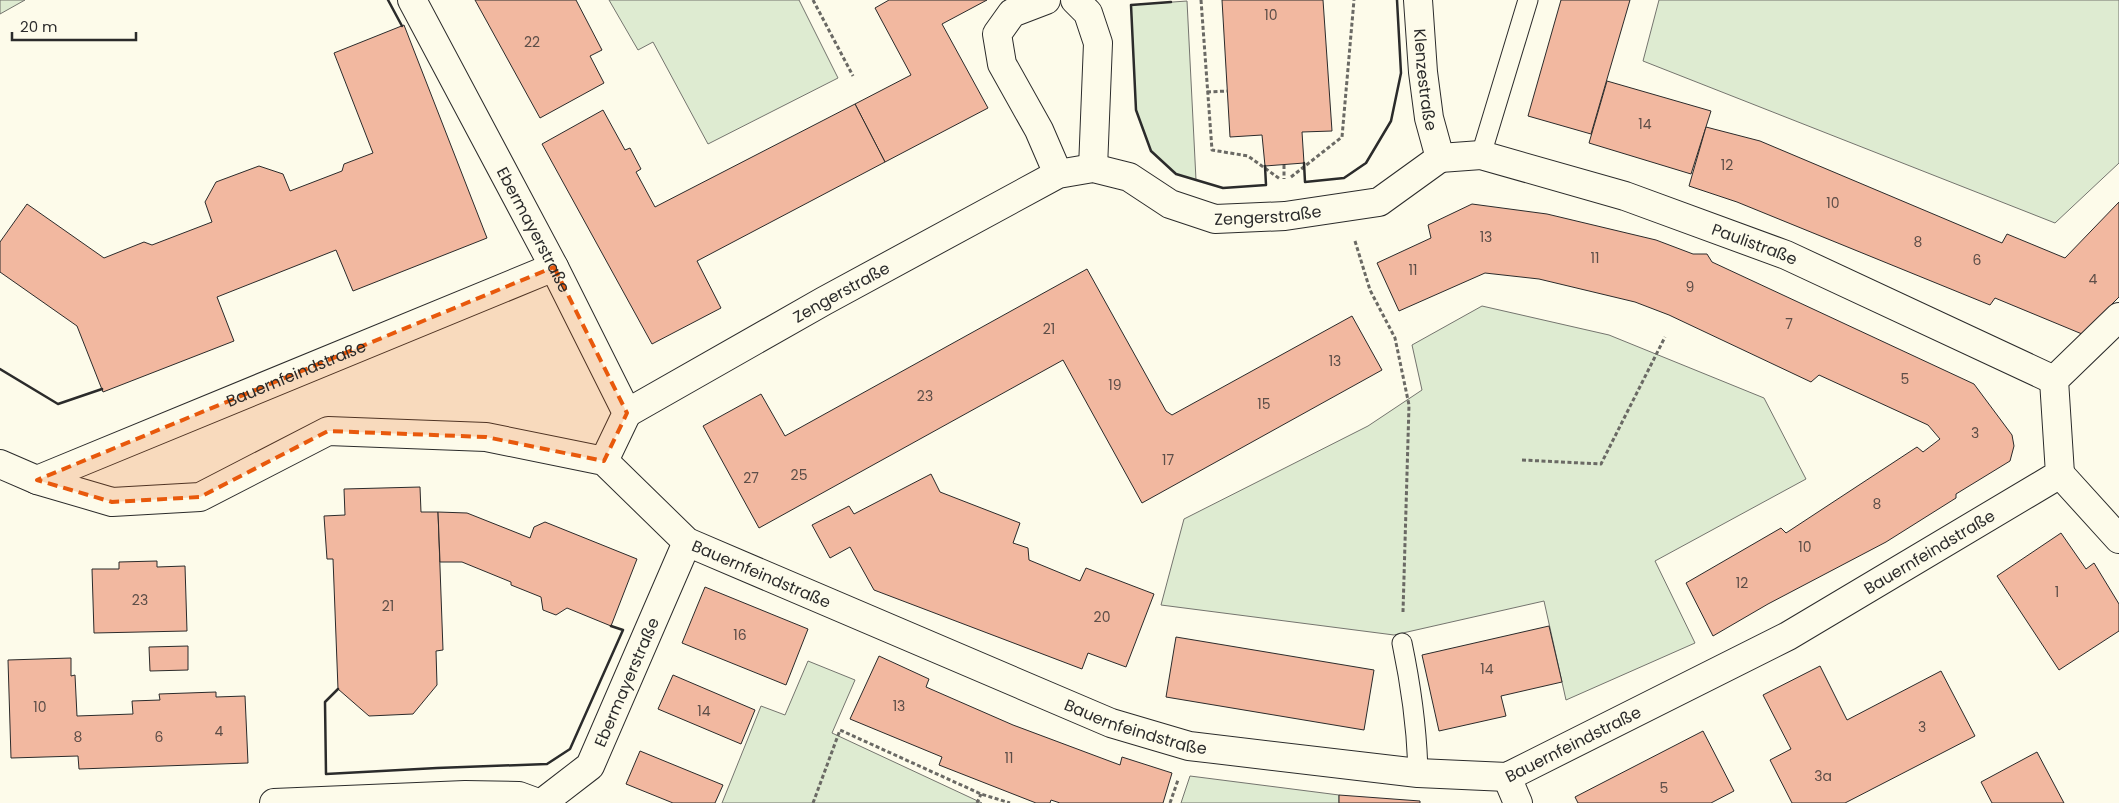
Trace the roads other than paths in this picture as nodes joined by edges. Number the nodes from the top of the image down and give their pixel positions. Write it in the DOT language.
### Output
graph roads {
  1 [pos="412,0"];
  2 [pos="1046,0"];
  3 [pos="1075,0"];
  4 [pos="1418,0"];
  5 [pos="1528,0"];
  6 [pos="1481,156"];
  7 [pos="1440,158"];
  8 [pos="1093,168"];
  9 [pos="1058,174"];
  10 [pos="554,267"];
  11 [pos="2119,317"];
  12 [pos="2054,380"];
  13 [pos="627,413"];
  14 [pos="604,461"];
  15 [pos="0,464"];
  16 [pos="2060,474"];
  17 [pos="37,480"];
  18 [pos="2119,539"];
  19 [pos="687,542"];
  20 [pos="1402,642"];
  21 [pos="1418,773"];
  22 [pos="1507,777"];
  23 [pos="274,803"];
  24 [pos="538,803"];
  25 [pos="542,803"];
  26 [pos="1518,803"];
  1 -- 10 [label="street, Ebermayerstraße"];
  2 -- 9 [label="street"];
  3 -- 8 [label="street"];
  4 -- 7 [label="street, Klenzestraße"];
  5 -- 6 [label="lane"];
  6 -- 7 [label="street, Paulistraße"];
  6 -- 12 [label="street, Paulistraße"];
  7 -- 8 [label="street, Zengerstraße"];
  8 -- 9 [label="street, Zengerstraße"];
  9 -- 13 [label="street, Zengerstraße"];
  10 -- 13 [label="street, Ebermayerstraße"];
  10 -- 17 [label="street, Bauernfeindstraße"];
  11 -- 12 [label="street"];
  12 -- 16 [label="street"];
  13 -- 14 [label="street"];
  14 -- 17 [label="street"];
  14 -- 19 [label="street, Bauernfeindstraße"];
  15 -- 17 [label="street"];
  16 -- 18 [label="street"];
  16 -- 22 [label="street, Bauernfeindstraße"];
  19 -- 21 [label="street, Bauernfeindstraße"];
  19 -- 25 [label="street, Ebermayerstraße"];
  20 -- 21 [label="lane"];
  21 -- 22 [label="street, Bauernfeindstraße"];
  22 -- 26 [label="street"];
  23 -- 24 [label="street"];
}
